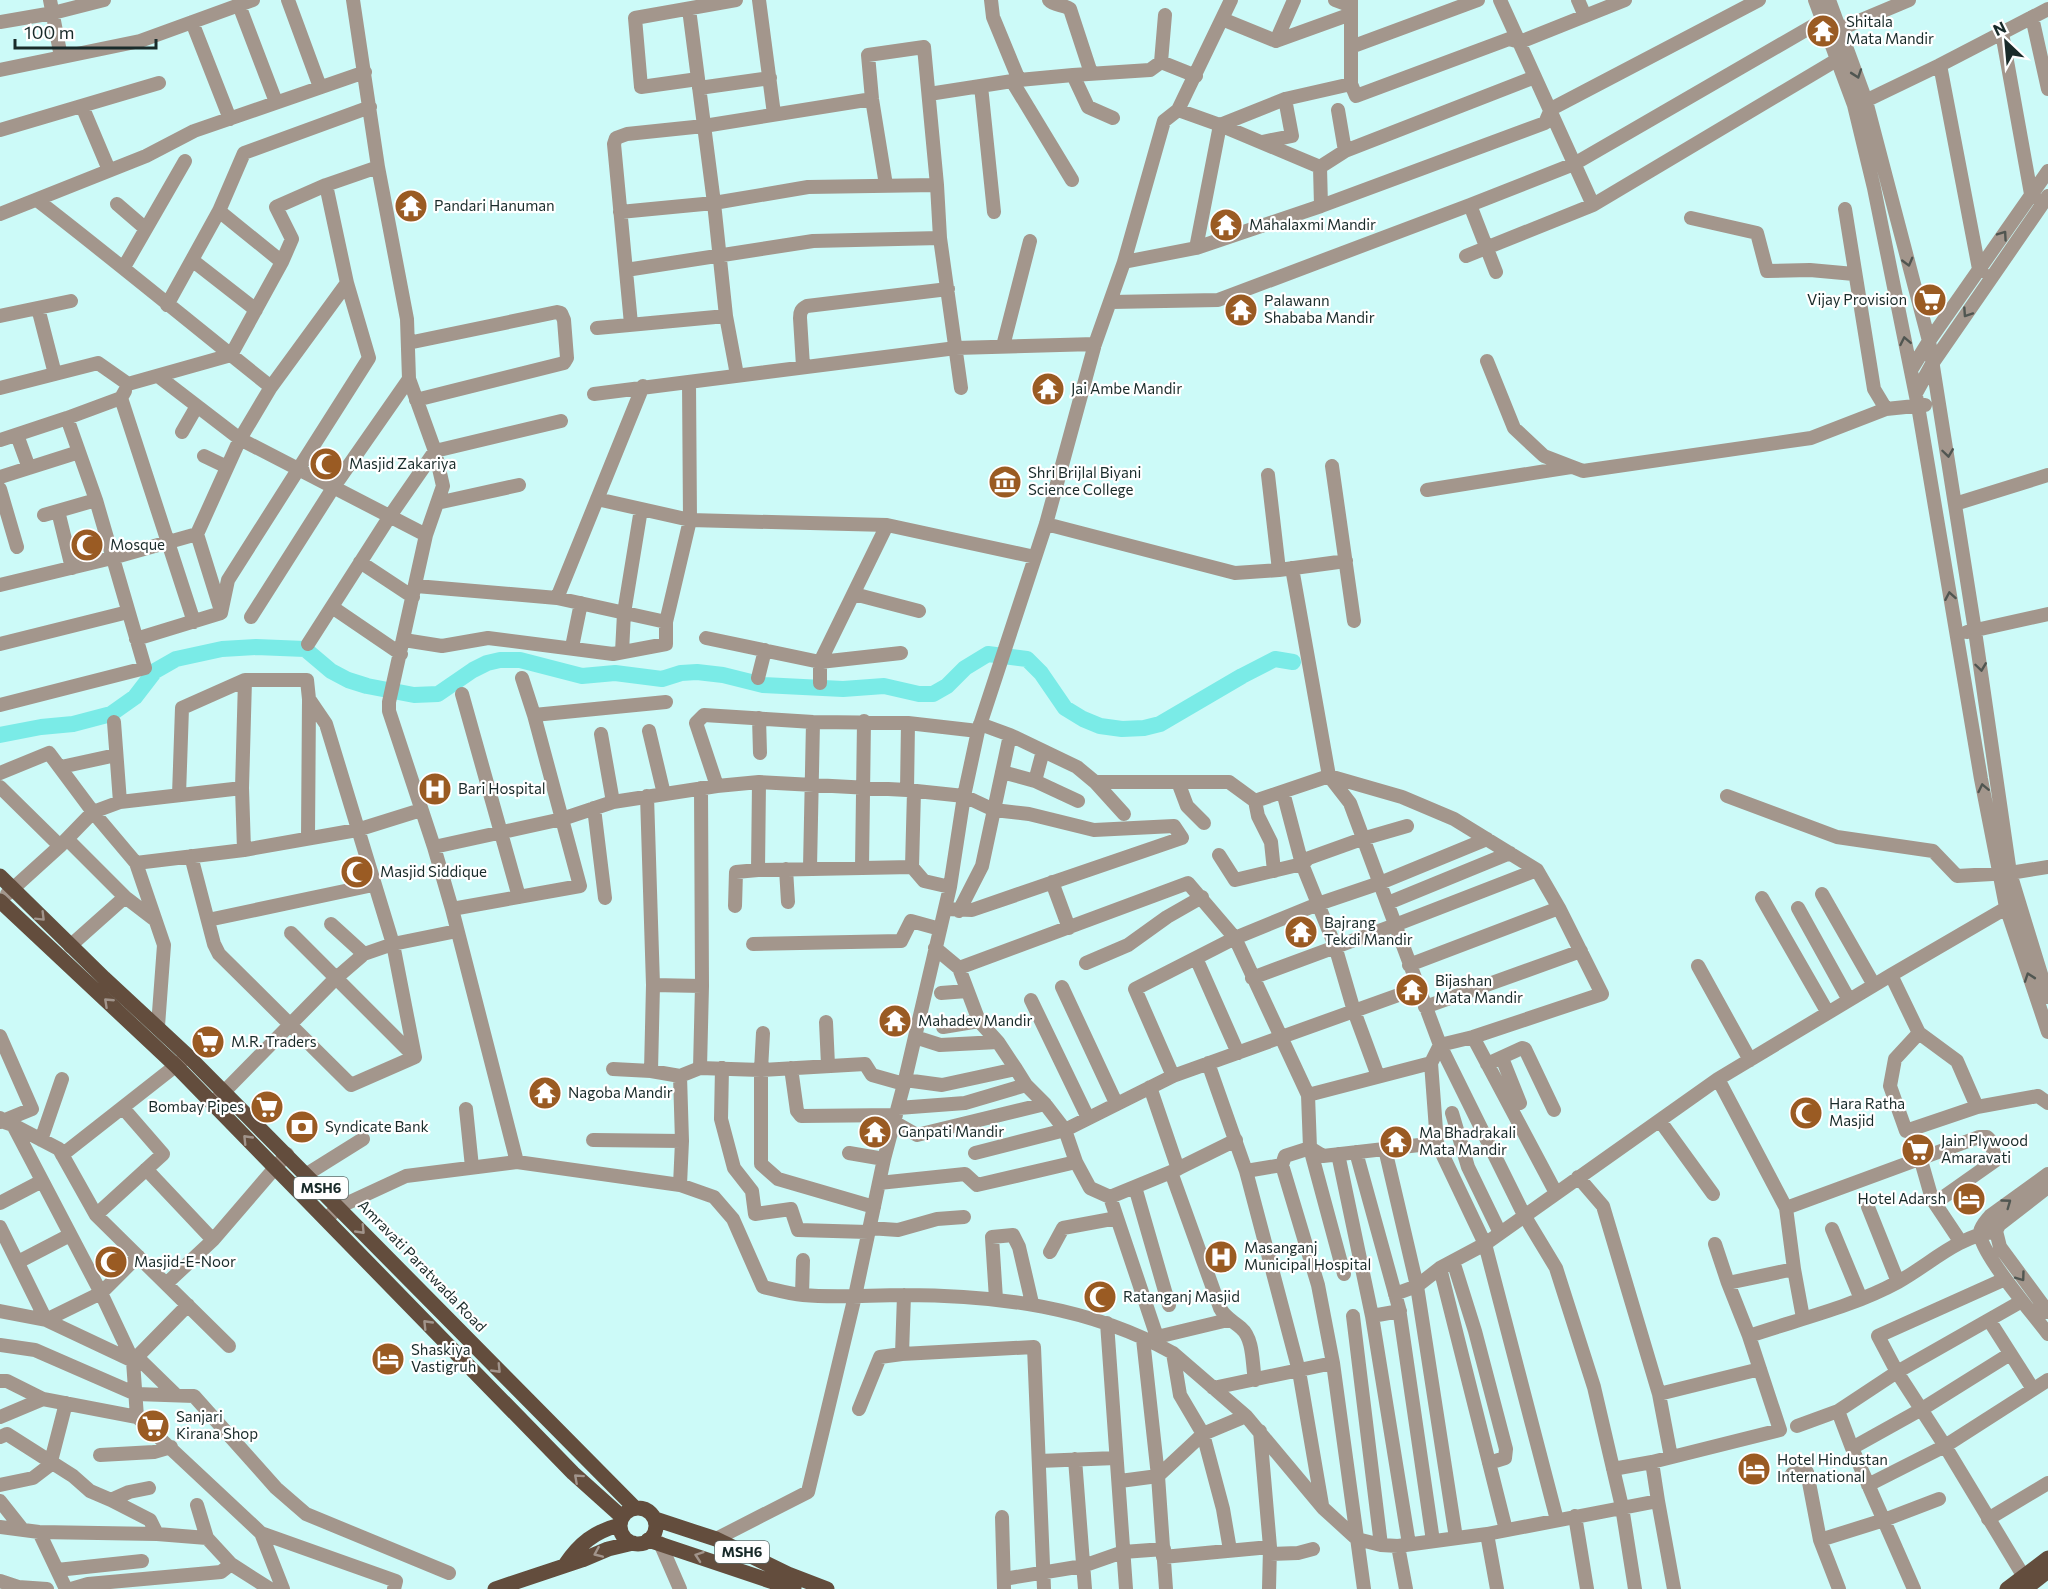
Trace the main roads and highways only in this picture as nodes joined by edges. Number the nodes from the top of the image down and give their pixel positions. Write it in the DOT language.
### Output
graph roads {
  1 [pos="0,876"];
  2 [pos="0,901"];
  3 [pos="635,1508"];
  4 [pos="655,1518"];
  5 [pos="621,1521"];
  6 [pos="654,1541"];
  7 [pos="633,1543"];
  8 [pos="2048,1558"];
  9 [pos="565,1565"];
  10 [pos="2048,1571"];
  11 [pos="788,1584"];
  12 [pos="2031,1584"];
  13 [pos="495,1589"];
  14 [pos="828,1589"];
  15 [pos="2007,1589"];
  1 -- 3 [label="main road, Amravati Paratwada Road / MSH6, one-way"];
  5 -- 2 [label="main road, MSH6, one-way"];
  3 -- 4 [label="main road"];
  3 -- 5 [label="main road"];
  4 -- 6 [label="main road"];
  4 -- 11 [label="main road, MSH6"];
  5 -- 7 [label="main road"];
  5 -- 9 [label="main road"];
  6 -- 7 [label="main road"];
  11 -- 6 [label="main road, MSH6, one-way"];
  7 -- 9 [label="main road, one-way"];
  8 -- 12 [label="main road"];
  9 -- 13 [label="main road"];
  10 -- 12 [label="main road"];
  11 -- 14 [label="main road, MSH6"];
  12 -- 15 [label="main road"];
}
